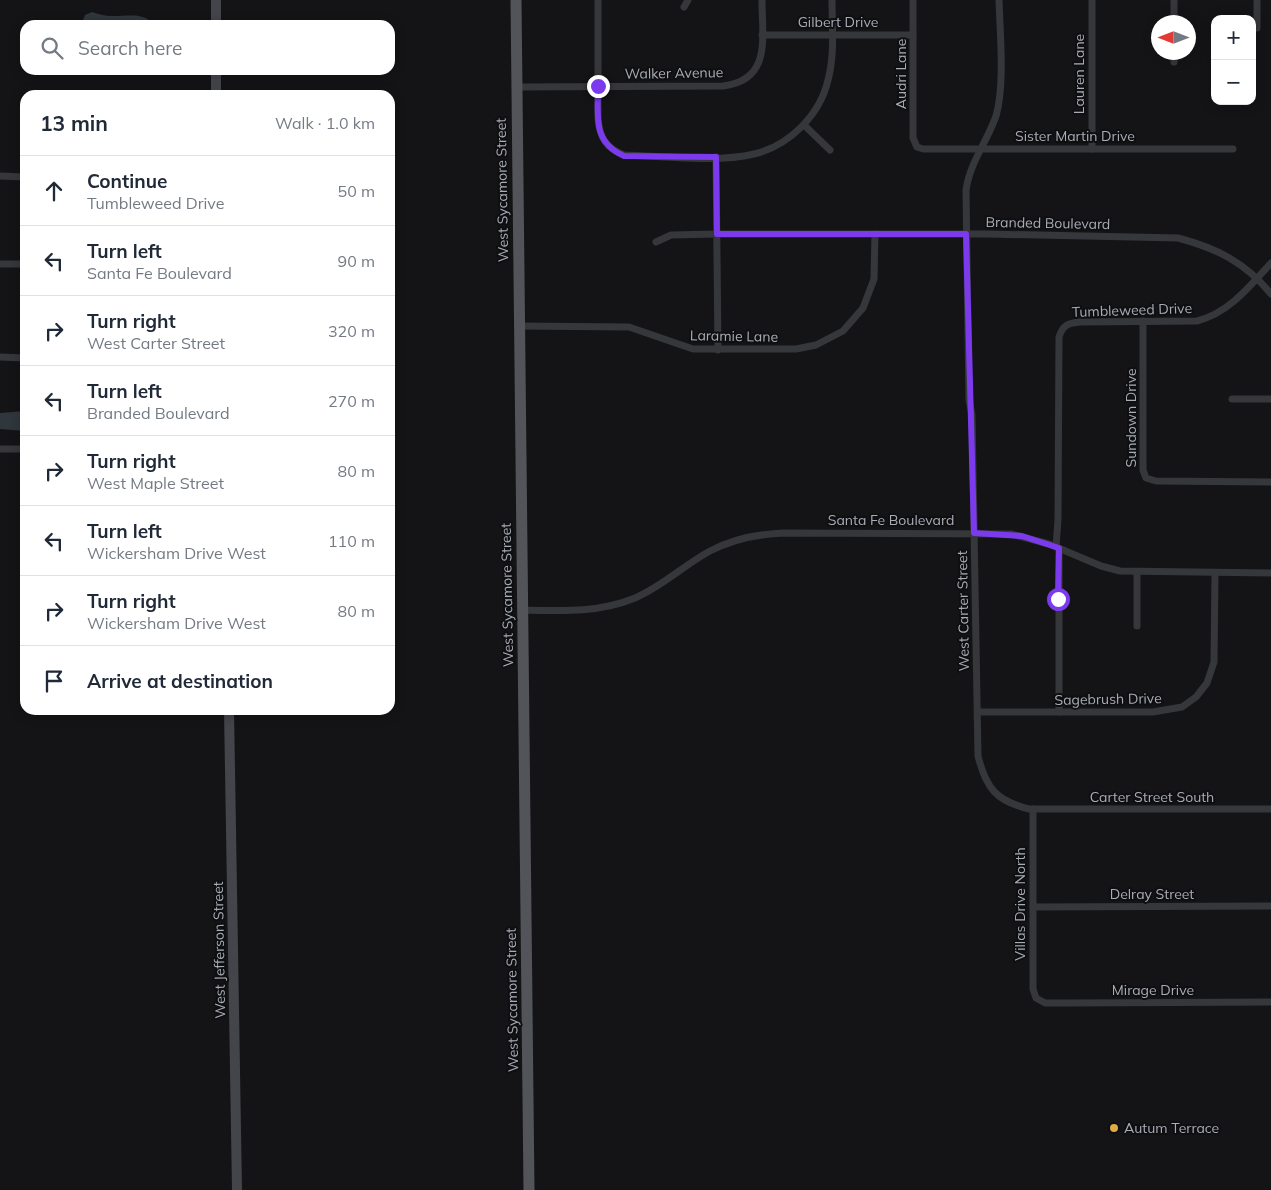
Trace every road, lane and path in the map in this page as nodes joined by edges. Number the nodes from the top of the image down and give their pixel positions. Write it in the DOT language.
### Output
graph roads {
  1 [pos="216,0"];
  2 [pos="516,0"];
  3 [pos="598,0"];
  4 [pos="762,0"];
  5 [pos="832,0"];
  6 [pos="913,0"];
  7 [pos="1000,0"];
  8 [pos="1092,0"];
  9 [pos="1174,0"];
  10 [pos="1257,0"];
  11 [pos="1174,15"];
  12 [pos="216,20"];
  13 [pos="1257,28"];
  14 [pos="762,35"];
  15 [pos="832,35"];
  16 [pos="913,35"];
  17 [pos="216,75"];
  18 [pos="598,86"];
  19 [pos="516,87"];
  20 [pos="216,90"];
  21 [pos="804,125"];
  22 [pos="917,147"];
  23 [pos="979,149"];
  24 [pos="1092,149"];
  25 [pos="1234,149"];
  26 [pos="830,150"];
  27 [pos="716,157"];
  28 [pos="0,176"];
  29 [pos="20,177"];
  30 [pos="717,234"];
  31 [pos="875,234"];
  32 [pos="966,234"];
  33 [pos="656,242"];
  34 [pos="1271,263"];
  35 [pos="0,264"];
  36 [pos="20,264"];
  37 [pos="1258,277"];
  38 [pos="1271,294"];
  39 [pos="1143,322"];
  40 [pos="519,326"];
  41 [pos="718,350"];
  42 [pos="0,358"];
  43 [pos="20,358"];
  44 [pos="1232,399"];
  45 [pos="1271,399"];
  46 [pos="0,449"];
  47 [pos="20,449"];
  48 [pos="1271,482"];
  49 [pos="974,533"];
  50 [pos="1057,548"];
  51 [pos="1137,572"];
  52 [pos="1215,573"];
  53 [pos="1271,573"];
  54 [pos="522,610"];
  55 [pos="1137,626"];
  56 [pos="978,712"];
  57 [pos="1059,712"];
  58 [pos="229,715"];
  59 [pos="1033,809"];
  60 [pos="1271,809"];
  61 [pos="1033,906"];
  62 [pos="1271,906"];
  63 [pos="1036,998"];
  64 [pos="1271,1002"];
  65 [pos="237,1190"];
  66 [pos="530,1190"];
  1 -- 12 [label="street"];
  2 -- 19 [label="main road, West Sycamore Street"];
  3 -- 18 [label="street"];
  4 -- 14 [label="street, Walker Avenue"];
  5 -- 15 [label="street"];
  6 -- 16 [label="street, Audri Lane"];
  7 -- 23 [label="street, West Carter Street"];
  8 -- 24 [label="street, Lauren Lane"];
  9 -- 11 [label="street"];
  10 -- 13 [label="street"];
  14 -- 15 [label="street, Gilbert Drive"];
  14 -- 18 [label="street, Walker Avenue"];
  15 -- 16 [label="street, Gilbert Drive"];
  15 -- 21 [label="street"];
  16 -- 22 [label="street, Audri Lane"];
  17 -- 20 [label="street"];
  18 -- 19 [label="street, Walker Avenue"];
  18 -- 27 [label="street"];
  19 -- 40 [label="main road, West Sycamore Street"];
  21 -- 26 [label="street"];
  21 -- 27 [label="street"];
  22 -- 23 [label="street, Sister Martin Drive"];
  23 -- 24 [label="street, Sister Martin Drive"];
  23 -- 32 [label="street, West Carter Street"];
  24 -- 25 [label="street, Sister Martin Drive"];
  27 -- 30 [label="street"];
  28 -- 29 [label="street"];
  30 -- 31 [label="street, Branded Boulevard"];
  30 -- 33 [label="street, Branded Boulevard"];
  30 -- 41 [label="street"];
  31 -- 32 [label="street, Branded Boulevard"];
  31 -- 41 [label="street, Laramie Lane"];
  32 -- 37 [label="street, Branded Boulevard"];
  32 -- 49 [label="street, West Carter Street"];
  34 -- 37 [label="street, Tumbleweed Drive"];
  35 -- 36 [label="street"];
  37 -- 38 [label="street, Branded Boulevard"];
  37 -- 39 [label="street, Tumbleweed Drive"];
  39 -- 48 [label="street, Sundown Drive"];
  39 -- 50 [label="street, Tumbleweed Drive"];
  40 -- 41 [label="street, Laramie Lane"];
  40 -- 54 [label="main road, West Sycamore Street"];
  42 -- 43 [label="street"];
  44 -- 45 [label="street"];
  46 -- 47 [label="street"];
  49 -- 50 [label="street, Santa Fe Boulevard"];
  49 -- 54 [label="street, Santa Fe Boulevard"];
  49 -- 56 [label="street, West Carter Street"];
  50 -- 51 [label="street, Santa Fe Boulevard"];
  50 -- 57 [label="street, Tumbleweed Drive"];
  51 -- 52 [label="street, Santa Fe Boulevard"];
  51 -- 55 [label="street"];
  52 -- 53 [label="street, Santa Fe Boulevard"];
  52 -- 57 [label="street, Sagebrush Drive"];
  54 -- 66 [label="main road, West Sycamore Street"];
  56 -- 57 [label="street, Sagebrush Drive"];
  56 -- 59 [label="street, West Carter Street"];
  58 -- 65 [label="street, West Jefferson Street"];
  59 -- 60 [label="street, Carter Street South"];
  59 -- 61 [label="street, Villas Drive North"];
  61 -- 62 [label="street, Delray Street"];
  61 -- 63 [label="street, Villas Drive North"];
  63 -- 64 [label="street, Mirage Drive"];
}
